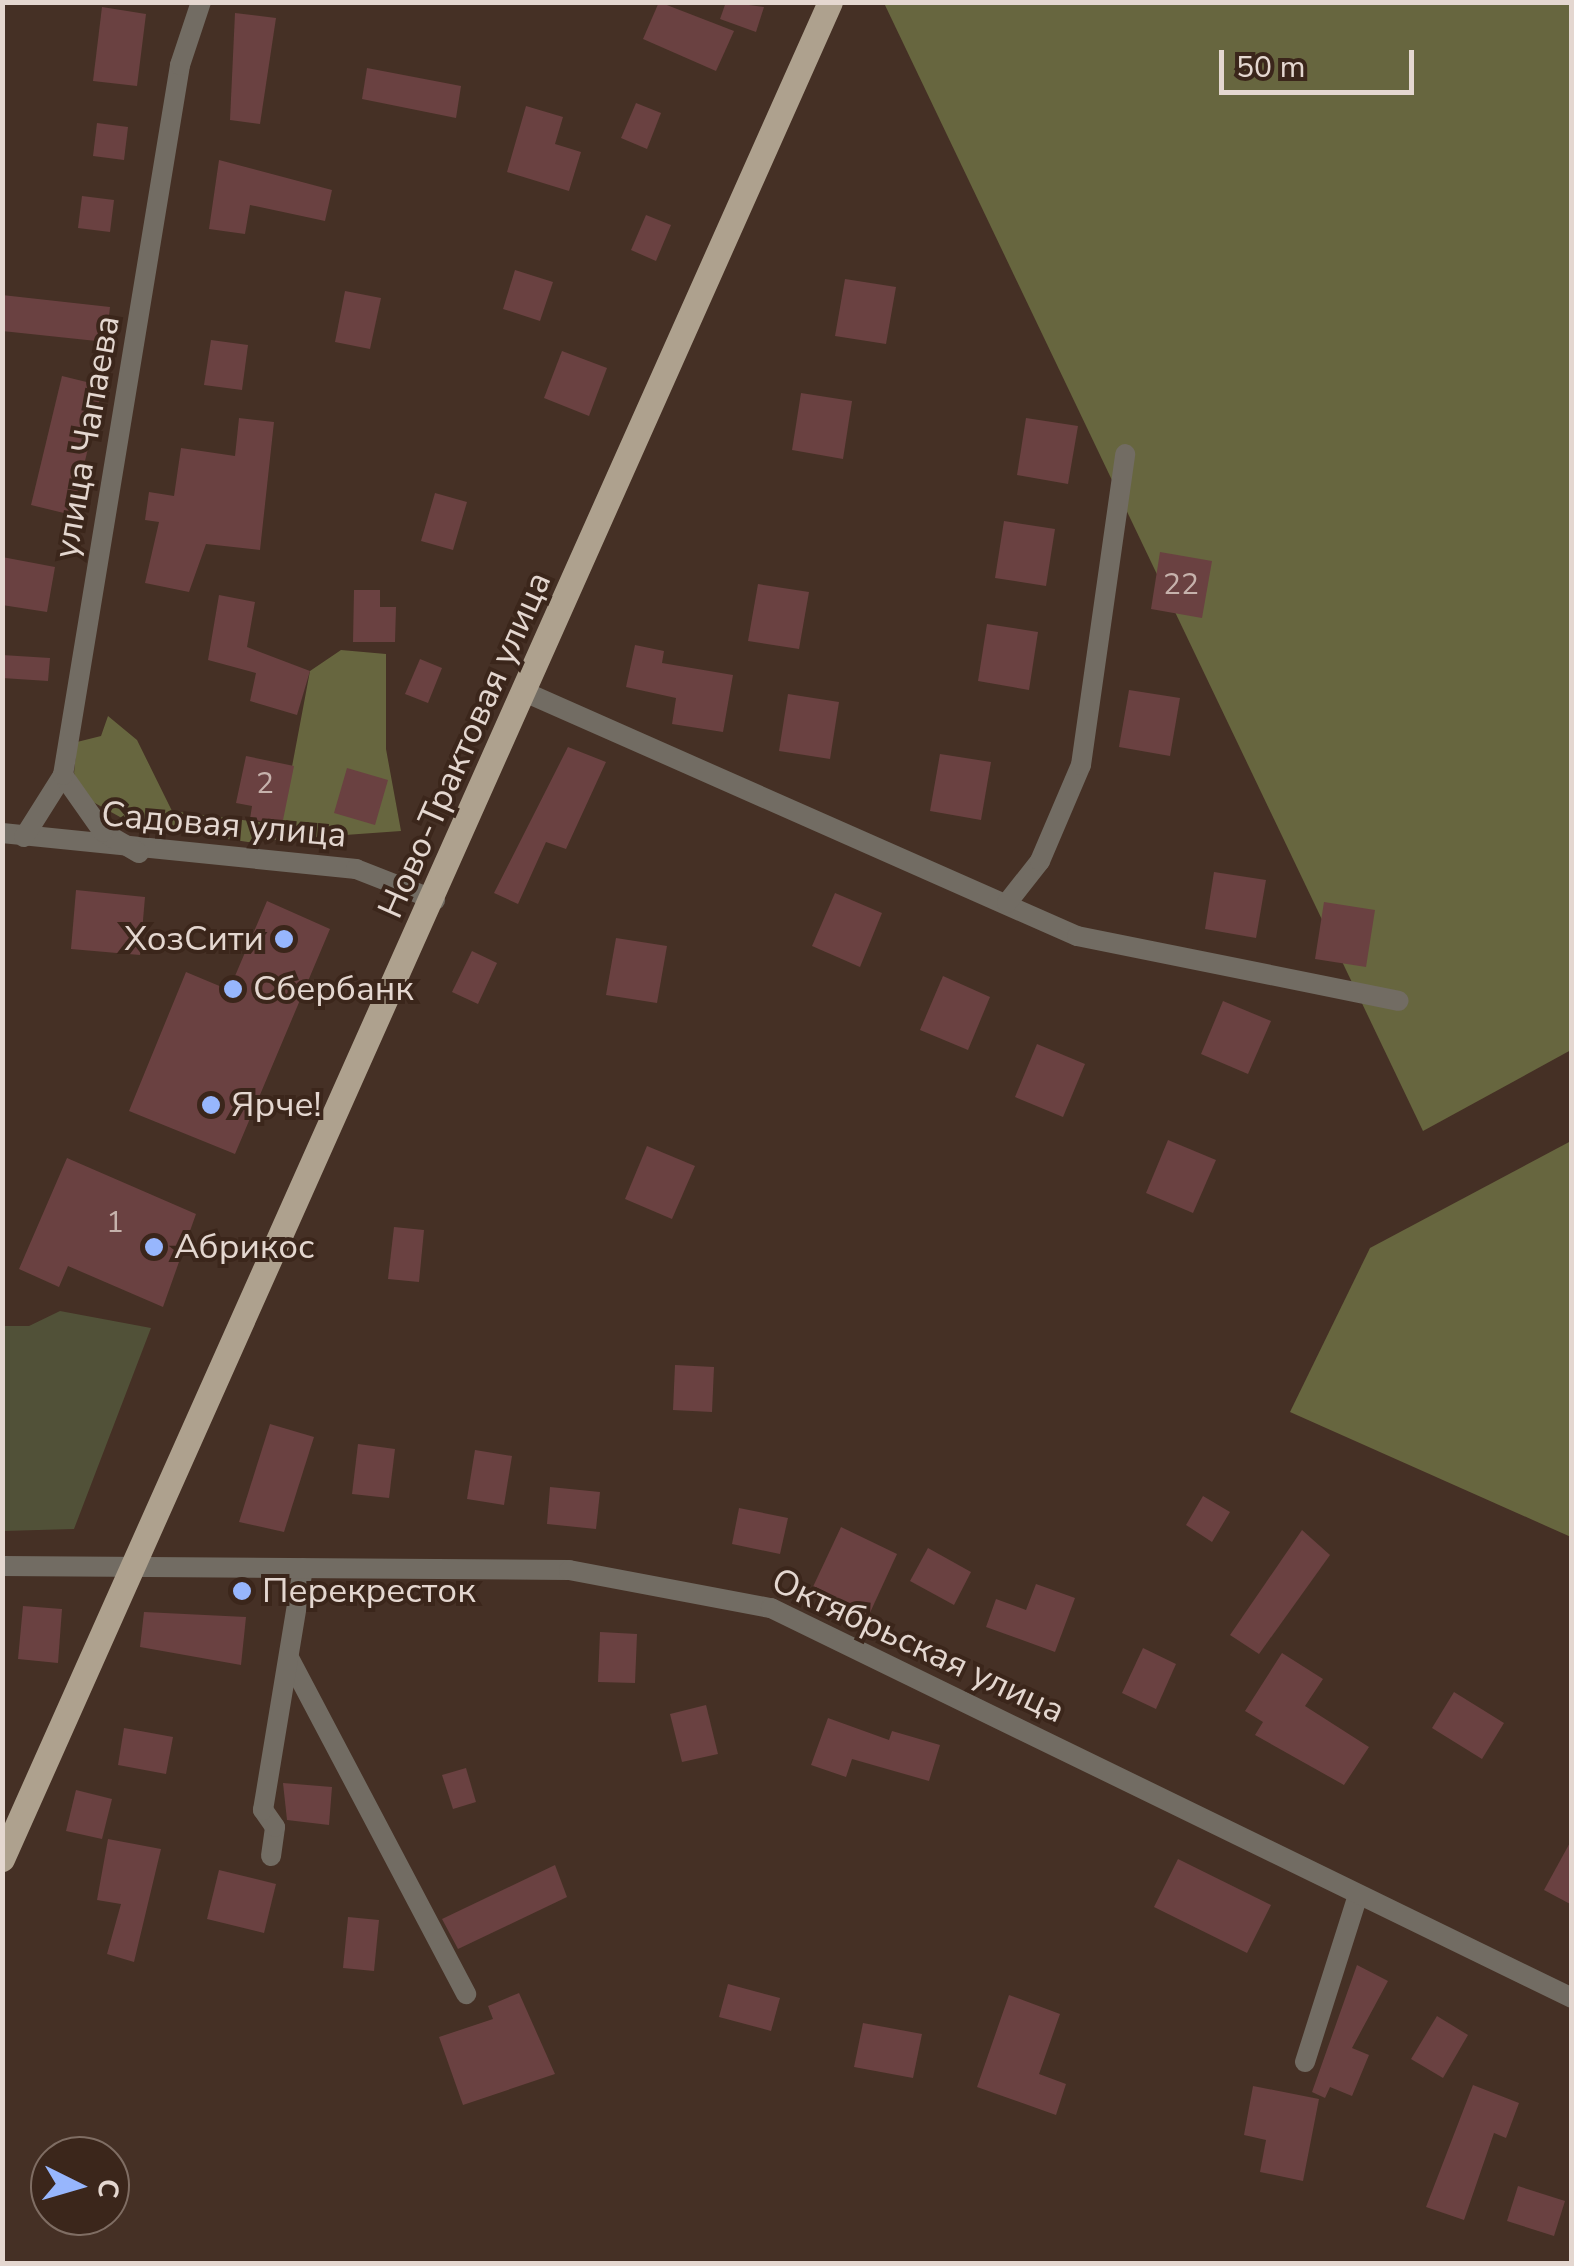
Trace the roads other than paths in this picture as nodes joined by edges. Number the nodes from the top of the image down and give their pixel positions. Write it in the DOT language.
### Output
graph roads {
  1 [pos="201,2"];
  2 [pos="830,2"];
  3 [pos="1125,454"];
  4 [pos="526,693"];
  5 [pos="63,775"];
  6 [pos="13,836"];
  7 [pos="139,853"];
  8 [pos="435,900"];
  9 [pos="1007,903"];
  10 [pos="1398,1001"];
  11 [pos="2,1566"];
  12 [pos="303,1568"];
  13 [pos="135,1570"];
  14 [pos="289,1658"];
  15 [pos="271,1856"];
  16 [pos="2,1858"];
  17 [pos="1358,1894"];
  18 [pos="466,1994"];
  19 [pos="1572,1998"];
  20 [pos="1305,2062"];
  1 -- 5 [label="street, улица Чапаева"];
  2 -- 4 [label="main road, Ново-Трактовая улица"];
  3 -- 9 [label="street"];
  4 -- 8 [label="main road, Ново-Трактовая улица"];
  4 -- 9 [label="street"];
  5 -- 6 [label="street"];
  5 -- 7 [label="street"];
  6 -- 7 [label="street, Садовая улица"];
  7 -- 8 [label="street, Садовая улица"];
  8 -- 13 [label="main road, Ново-Трактовая улица"];
  9 -- 10 [label="street"];
  11 -- 13 [label="street, Октябрьская улица"];
  12 -- 13 [label="street, Октябрьская улица"];
  12 -- 14 [label="street"];
  12 -- 17 [label="street, Октябрьская улица"];
  13 -- 16 [label="main road, Ново-Трактовая улица"];
  14 -- 15 [label="street"];
  14 -- 18 [label="street"];
  17 -- 19 [label="street, Октябрьская улица"];
  17 -- 20 [label="street"];
}
